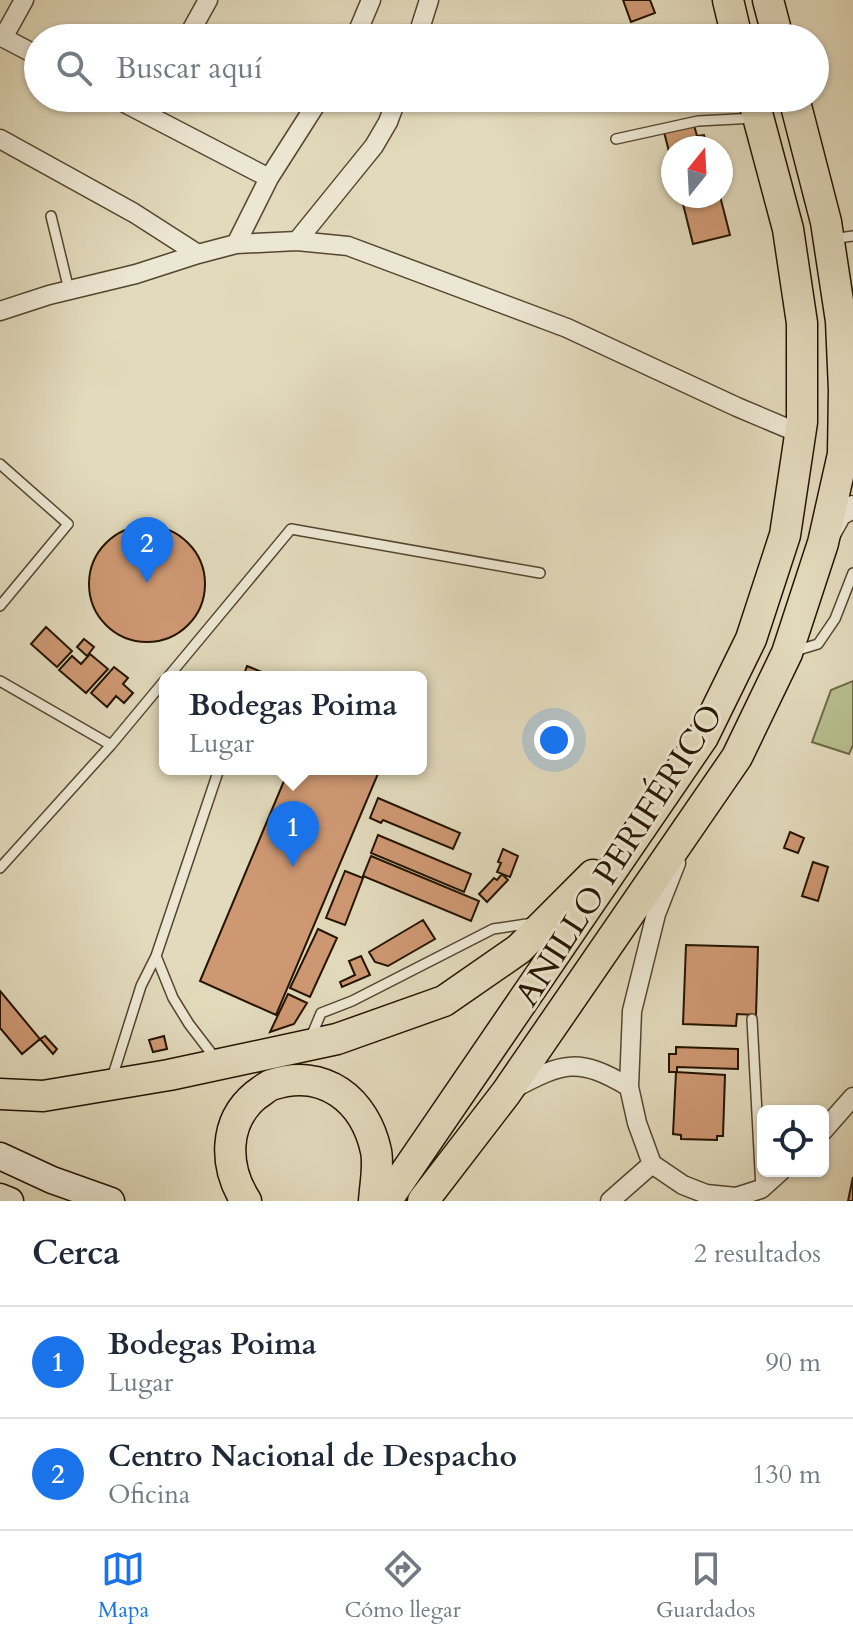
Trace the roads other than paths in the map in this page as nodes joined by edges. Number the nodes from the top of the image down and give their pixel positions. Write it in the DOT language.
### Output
graph roads {
  1 [pos="24,0"];
  2 [pos="208,0"];
  3 [pos="371,0"];
  4 [pos="429,0"];
  5 [pos="728,0"];
  6 [pos="768,0"];
  7 [pos="195,24"];
  8 [pos="361,24"];
  9 [pos="421,24"];
  10 [pos="734,24"];
  11 [pos="774,24"];
  12 [pos="2,37"];
  13 [pos="24,49"];
  14 [pos="160,112"];
  15 [pos="311,112"];
  16 [pos="392,112"];
  17 [pos="738,112"];
  18 [pos="757,112"];
  19 [pos="798,112"];
  20 [pos="0,139"];
  21 [pos="616,139"];
  22 [pos="269,178"];
  23 [pos="51,216"];
  24 [pos="841,238"];
  25 [pos="297,241"];
  26 [pos="236,244"];
  27 [pos="198,254"];
  28 [pos="69,290"];
  29 [pos="0,311"];
  30 [pos="801,434"];
  31 [pos="848,458"];
  32 [pos="0,464"];
  33 [pos="853,507"];
  34 [pos="823,543"];
  35 [pos="540,573"];
  36 [pos="853,573"];
  37 [pos="0,606"];
  38 [pos="787,653"];
  39 [pos="173,671"];
  40 [pos="0,681"];
  41 [pos="159,687"];
  42 [pos="111,745"];
  43 [pos="217,775"];
  44 [pos="694,820"];
  45 [pos="645,822"];
  46 [pos="0,868"];
  47 [pos="548,920"];
  48 [pos="156,956"];
  49 [pos="752,1019"];
  50 [pos="307,1045"];
  51 [pos="219,1064"];
  52 [pos="109,1085"];
  53 [pos="629,1087"];
  54 [pos="506,1093"];
  55 [pos="0,1094"];
  56 [pos="853,1097"];
  57 [pos="829,1124"];
  58 [pos="0,1156"];
  59 [pos="652,1164"];
  60 [pos="774,1177"];
  61 [pos="761,1189"];
  62 [pos="0,1197"];
  63 [pos="10,1201"];
  64 [pos="111,1201"];
  65 [pos="246,1201"];
  66 [pos="374,1201"];
  67 [pos="386,1201"];
  68 [pos="423,1201"];
  69 [pos="610,1201"];
  1 -- 12 [label="street"];
  2 -- 7 [label="street"];
  3 -- 8 [label="street"];
  4 -- 9 [label="street"];
  5 -- 10 [label="highway"];
  6 -- 11 [label="highway"];
  12 -- 13 [label="street"];
  14 -- 22 [label="street"];
  15 -- 22 [label="street"];
  16 -- 25 [label="street"];
  17 -- 21 [label="lane"];
  18 -- 30 [label="highway, ANILLO PERIFÉRICO"];
  19 -- 24 [label="highway, ANILLO PERIFÉRICO"];
  20 -- 27 [label="street"];
  22 -- 26 [label="street"];
  23 -- 28 [label="lane"];
  24 -- 31 [label="highway, ANILLO PERIFÉRICO"];
  25 -- 26 [label="street"];
  25 -- 30 [label="street"];
  26 -- 27 [label="street"];
  27 -- 28 [label="street"];
  28 -- 29 [label="street"];
  30 -- 45 [label="highway, ANILLO PERIFÉRICO"];
  31 -- 34 [label="highway, ANILLO PERIFÉRICO"];
  32 -- 37 [label="lane"];
  33 -- 34 [label="street"];
  34 -- 38 [label="highway, ANILLO PERIFÉRICO"];
  35 -- 39 [label="lane"];
  36 -- 38 [label="lane"];
  38 -- 44 [label="highway, ANILLO PERIFÉRICO"];
  40 -- 42 [label="lane"];
  41 -- 42 [label="lane"];
  42 -- 46 [label="lane"];
  43 -- 48 [label="lane"];
  44 -- 53 [label="street"];
  44 -- 54 [label="highway, ANILLO PERIFÉRICO"];
  45 -- 47 [label="highway"];
  45 -- 67 [label="highway, ANILLO PERIFÉRICO"];
  47 -- 50 [label="highway"];
  47 -- 50 [label="lane"];
  48 -- 51 [label="lane"];
  48 -- 52 [label="lane"];
  49 -- 61 [label="lane"];
  50 -- 51 [label="highway"];
  51 -- 52 [label="highway"];
  52 -- 55 [label="highway"];
  53 -- 54 [label="street"];
  53 -- 59 [label="street"];
  54 -- 68 [label="highway, ANILLO PERIFÉRICO"];
  56 -- 57 [label="street"];
  58 -- 64 [label="main road"];
  59 -- 61 [label="street"];
  59 -- 69 [label="street"];
  60 -- 61 [label="street"];
  62 -- 63 [label="main road"];
  65 -- 66 [label="highway"];
}
